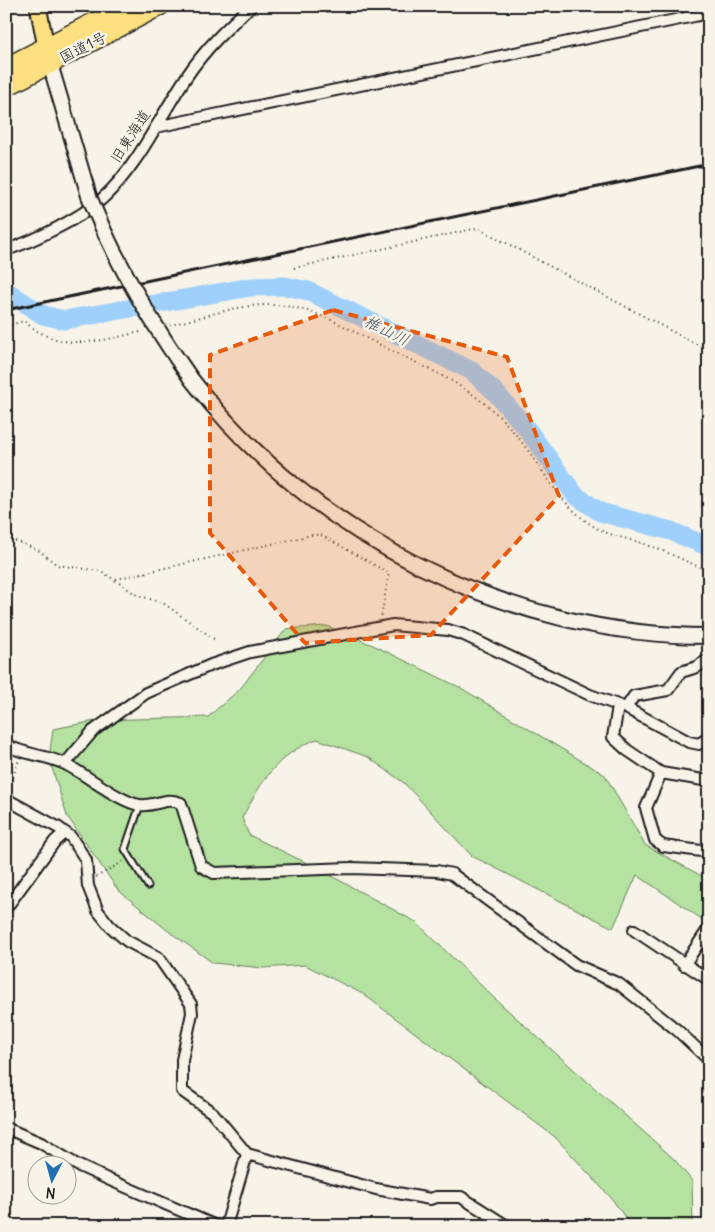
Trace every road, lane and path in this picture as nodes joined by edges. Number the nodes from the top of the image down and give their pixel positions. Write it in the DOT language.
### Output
graph roads {
  1 [pos="38,6"];
  2 [pos="125,6"];
  3 [pos="160,6"];
  4 [pos="251,6"];
  5 [pos="709,13"];
  6 [pos="45,46"];
  7 [pos="50,64"];
  8 [pos="6,67"];
  9 [pos="6,87"];
  10 [pos="156,126"];
  11 [pos="6,250"];
  12 [pos="294,268"];
  13 [pos="6,326"];
  14 [pos="162,327"];
  15 [pos="152,329"];
  16 [pos="709,351"];
  17 [pos="6,538"];
  18 [pos="709,572"];
  19 [pos="116,579"];
  20 [pos="380,628"];
  21 [pos="709,636"];
  22 [pos="214,639"];
  23 [pos="709,659"];
  24 [pos="622,707"];
  25 [pos="709,737"];
  26 [pos="6,745"];
  27 [pos="21,753"];
  28 [pos="65,764"];
  29 [pos="661,773"];
  30 [pos="709,781"];
  31 [pos="6,784"];
  32 [pos="6,799"];
  33 [pos="140,805"];
  34 [pos="64,833"];
  35 [pos="709,852"];
  36 [pos="128,856"];
  37 [pos="86,860"];
  38 [pos="148,886"];
  39 [pos="6,908"];
  40 [pos="709,928"];
  41 [pos="634,930"];
  42 [pos="684,965"];
  43 [pos="709,980"];
  44 [pos="709,1060"];
  45 [pos="6,1128"];
  46 [pos="247,1154"];
  47 [pos="216,1226"];
  48 [pos="226,1226"];
  49 [pos="507,1226"];
  1 -- 6 [label="main road"];
  2 -- 6 [label="highway, 国道1号"];
  3 -- 7 [label="highway, 国道1号"];
  4 -- 10 [label="street, 旧東海道"];
  5 -- 10 [label="street"];
  6 -- 7 [label="main road"];
  6 -- 8 [label="highway, 国道1号"];
  7 -- 9 [label="highway, 国道1号"];
  7 -- 21 [label="street, bridge"];
  10 -- 11 [label="street, 旧東海道"];
  12 -- 16 [label="path"];
  13 -- 15 [label="path"];
  14 -- 18 [label="path"];
  17 -- 19 [label="path"];
  19 -- 20 [label="path"];
  19 -- 22 [label="path"];
  20 -- 24 [label="street"];
  20 -- 28 [label="street"];
  23 -- 24 [label="street"];
  24 -- 25 [label="street"];
  24 -- 29 [label="street"];
  26 -- 27 [label="street"];
  27 -- 28 [label="street"];
  27 -- 31 [label="path"];
  28 -- 33 [label="street"];
  29 -- 30 [label="street"];
  29 -- 35 [label="street"];
  32 -- 34 [label="street"];
  33 -- 36 [label="lane"];
  33 -- 44 [label="street"];
  34 -- 37 [label="street"];
  34 -- 39 [label="street"];
  36 -- 37 [label="path"];
  36 -- 38 [label="lane"];
  37 -- 46 [label="street"];
  40 -- 42 [label="street"];
  41 -- 42 [label="street"];
  42 -- 43 [label="street"];
  45 -- 47 [label="street"];
  46 -- 48 [label="street"];
  46 -- 49 [label="street"];
}
